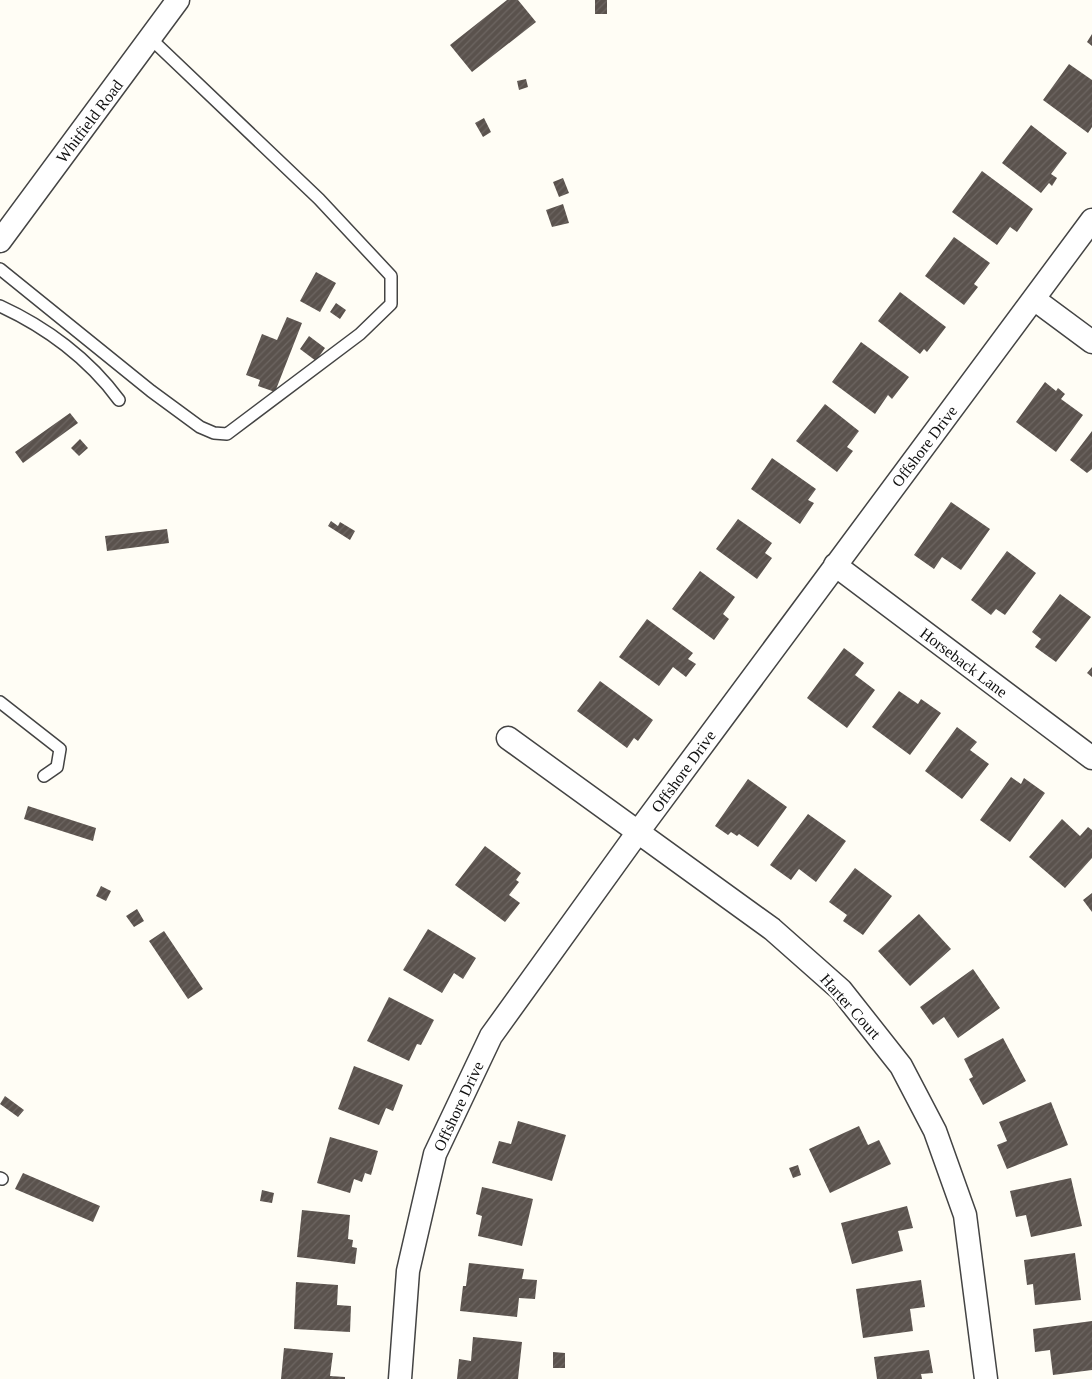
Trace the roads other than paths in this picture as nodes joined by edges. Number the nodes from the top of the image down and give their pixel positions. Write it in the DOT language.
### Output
graph roads {
  1 [pos="178,0"];
  2 [pos="150,38"];
  3 [pos="1092,220"];
  4 [pos="0,241"];
  5 [pos="0,270"];
  6 [pos="1034,299"];
  7 [pos="0,306"];
  8 [pos="1092,342"];
  9 [pos="119,400"];
  10 [pos="835,565"];
  11 [pos="0,702"];
  12 [pos="508,738"];
  13 [pos="1092,758"];
  14 [pos="44,776"];
  15 [pos="638,832"];
  16 [pos="400,1379"];
  17 [pos="986,1379"];
  1 -- 2 [label="street, Whitfield Road"];
  2 -- 4 [label="street, Whitfield Road"];
  2 -- 5 [label="lane"];
  3 -- 6 [label="street, Offshore Drive"];
  6 -- 8 [label="street"];
  6 -- 10 [label="street, Offshore Drive"];
  7 -- 9 [label="lane"];
  10 -- 13 [label="street, Horseback Lane"];
  10 -- 15 [label="street, Offshore Drive"];
  11 -- 14 [label="lane"];
  12 -- 15 [label="street, Harter Court"];
  15 -- 16 [label="street, Offshore Drive"];
  15 -- 17 [label="street, Harter Court"];
}
